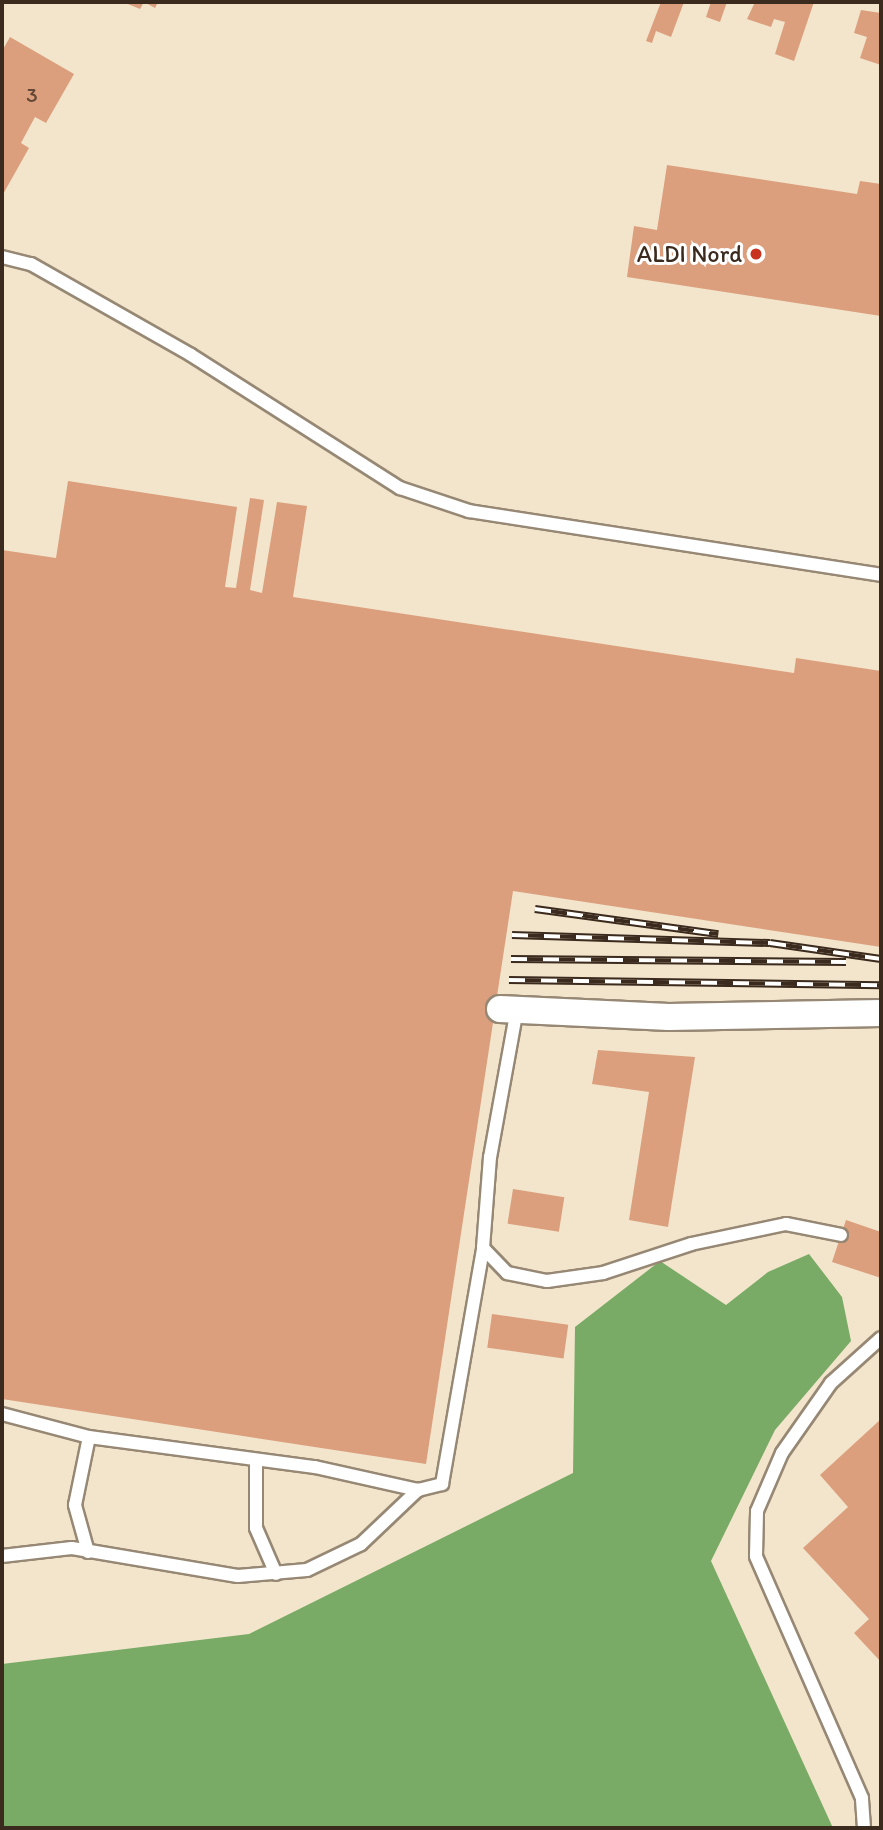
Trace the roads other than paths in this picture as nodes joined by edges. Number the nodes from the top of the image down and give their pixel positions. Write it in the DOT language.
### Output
graph roads {
  1 [pos="2,257"];
  2 [pos="881,575"];
  3 [pos="508,1009"];
  4 [pos="881,1013"];
  5 [pos="841,1235"];
  6 [pos="483,1248"];
  7 [pos="881,1338"];
  8 [pos="2,1414"];
  9 [pos="89,1437"];
  10 [pos="256,1463"];
  11 [pos="418,1490"];
  12 [pos="88,1552"];
  13 [pos="2,1556"];
  14 [pos="276,1574"];
  15 [pos="863,1828"];
  1 -- 2 [label="lane"];
  3 -- 4 [label="street"];
  3 -- 6 [label="lane"];
  5 -- 6 [label="lane"];
  6 -- 11 [label="lane"];
  7 -- 15 [label="lane"];
  8 -- 9 [label="lane"];
  9 -- 10 [label="lane"];
  9 -- 12 [label="lane"];
  10 -- 11 [label="lane"];
  10 -- 14 [label="lane"];
  11 -- 14 [label="lane"];
  12 -- 13 [label="lane"];
  12 -- 14 [label="lane"];
}
